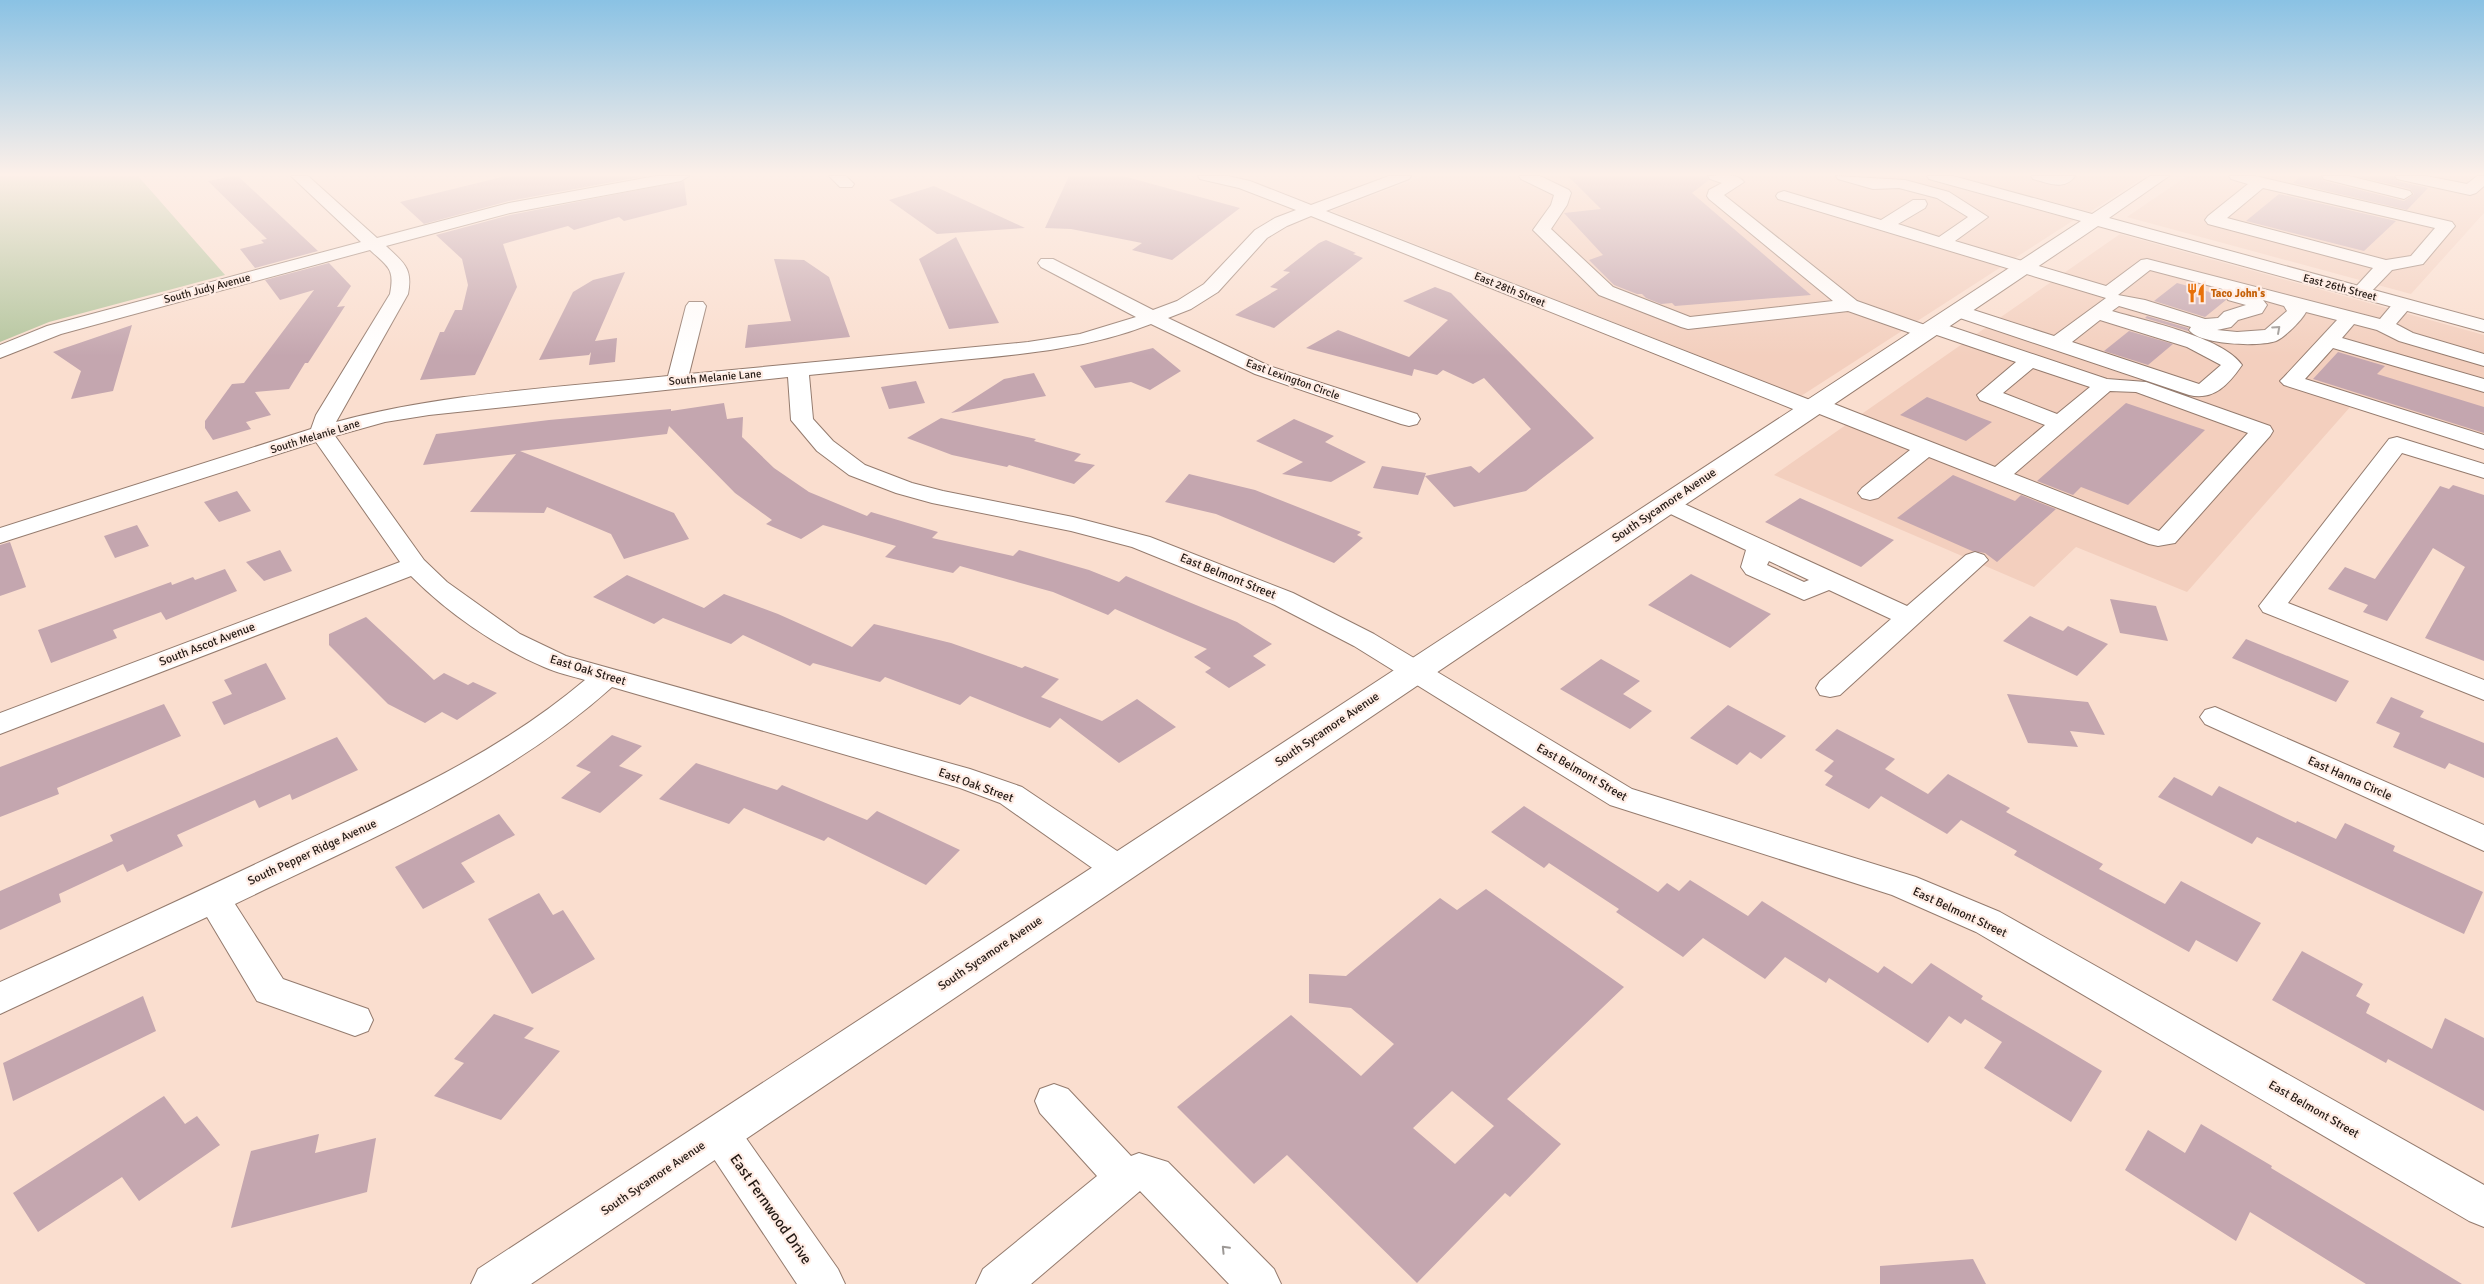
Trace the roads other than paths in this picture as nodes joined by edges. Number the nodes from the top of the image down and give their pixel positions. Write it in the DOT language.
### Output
graph roads {
  1 [pos="364,236"];
  2 [pos="407,236"];
  3 [pos="1259,236"];
  4 [pos="1377,236"];
  5 [pos="1548,236"];
  6 [pos="1764,236"];
  7 [pos="1917,236"];
  8 [pos="1952,236"];
  9 [pos="2072,236"];
  10 [pos="2154,236"];
  11 [pos="2274,236"];
  12 [pos="2438,236"];
  13 [pos="1941,243"];
  14 [pos="374,245"];
  15 [pos="1047,262"];
  16 [pos="2386,266"];
  17 [pos="2024,268"];
  18 [pos="2142,268"];
  19 [pos="2360,292"];
  20 [pos="2112,297"];
  21 [pos="2295,304"];
  22 [pos="2403,304"];
  23 [pos="1850,305"];
  24 [pos="696,306"];
  25 [pos="1958,311"];
  26 [pos="2097,313"];
  27 [pos="2350,317"];
  28 [pos="1153,318"];
  29 [pos="2384,326"];
  30 [pos="2484,326"];
  31 [pos="1929,330"];
  32 [pos="2328,340"];
  33 [pos="2057,344"];
  34 [pos="0,352"];
  35 [pos="2030,360"];
  36 [pos="2484,360"];
  37 [pos="798,370"];
  38 [pos="677,381"];
  39 [pos="2105,385"];
  40 [pos="2484,386"];
  41 [pos="1813,406"];
  42 [pos="1409,419"];
  43 [pos="2060,422"];
  44 [pos="322,433"];
  45 [pos="2484,442"];
  46 [pos="1927,448"];
  47 [pos="2484,470"];
  48 [pos="1998,476"];
  49 [pos="1870,493"];
  50 [pos="1667,503"];
  51 [pos="0,536"];
  52 [pos="1975,560"];
  53 [pos="415,565"];
  54 [pos="1910,618"];
  55 [pos="1414,671"];
  56 [pos="608,676"];
  57 [pos="1830,688"];
  58 [pos="2484,691"];
  59 [pos="2215,717"];
  60 [pos="0,724"];
  61 [pos="2484,840"];
  62 [pos="1117,868"];
  63 [pos="214,899"];
  64 [pos="0,999"];
  65 [pos="355,1020"];
  66 [pos="1054,1101"];
  67 [pos="720,1134"];
  68 [pos="1125,1178"];
  69 [pos="2484,1207"];
  70 [pos="493,1284"];
  71 [pos="823,1284"];
  72 [pos="998,1284"];
  73 [pos="1259,1284"];
  1 -- 14 [label="street"];
  2 -- 14 [label="street, South Judy Avenue"];
  3 -- 28 [label="street, South Melanie Lane"];
  4 -- 41 [label="street, East 28th Street"];
  5 -- 23 [label="street"];
  6 -- 23 [label="street"];
  7 -- 13 [label="street"];
  8 -- 13 [label="street"];
  9 -- 17 [label="street, South Sycamore Avenue"];
  10 -- 19 [label="street, East 26th Street"];
  11 -- 16 [label="street"];
  12 -- 16 [label="street"];
  13 -- 17 [label="street"];
  14 -- 34 [label="street, South Judy Avenue"];
  14 -- 44 [label="street"];
  15 -- 28 [label="street, East Lexington Circle"];
  16 -- 19 [label="street"];
  17 -- 20 [label="street"];
  17 -- 25 [label="street, South Sycamore Avenue"];
  18 -- 20 [label="street"];
  18 -- 20 [label="street"];
  18 -- 21 [label="street"];
  19 -- 22 [label="street, East 26th Street"];
  20 -- 21 [label="street, one-way"];
  20 -- 26 [label="street"];
  21 -- 27 [label="street"];
  22 -- 29 [label="street"];
  22 -- 30 [label="street, East 26th Street"];
  23 -- 31 [label="street"];
  24 -- 38 [label="street"];
  25 -- 31 [label="street, South Sycamore Avenue"];
  25 -- 33 [label="street"];
  26 -- 33 [label="street"];
  26 -- 33 [label="street"];
  27 -- 29 [label="street"];
  27 -- 32 [label="street"];
  28 -- 37 [label="street, South Melanie Lane"];
  28 -- 42 [label="street, East Lexington Circle"];
  29 -- 36 [label="street"];
  31 -- 35 [label="street"];
  31 -- 41 [label="street, South Sycamore Avenue"];
  32 -- 40 [label="street"];
  32 -- 45 [label="street"];
  35 -- 39 [label="street"];
  35 -- 43 [label="street"];
  37 -- 38 [label="street, South Melanie Lane"];
  37 -- 55 [label="street, East Belmont Street"];
  38 -- 44 [label="street, South Melanie Lane"];
  39 -- 43 [label="street"];
  39 -- 48 [label="street, East 28th Street"];
  41 -- 46 [label="street, East 28th Street"];
  41 -- 50 [label="street, South Sycamore Avenue"];
  43 -- 48 [label="street"];
  44 -- 51 [label="street, South Melanie Lane"];
  44 -- 53 [label="street, East Oak Street"];
  46 -- 48 [label="street, East 28th Street"];
  46 -- 49 [label="street"];
  47 -- 58 [label="street"];
  50 -- 54 [label="street"];
  50 -- 55 [label="street, South Sycamore Avenue"];
  52 -- 54 [label="street"];
  53 -- 56 [label="street, East Oak Street"];
  53 -- 60 [label="street, South Ascot Avenue"];
  54 -- 57 [label="street"];
  55 -- 62 [label="street, South Sycamore Avenue"];
  55 -- 69 [label="street, East Belmont Street"];
  56 -- 62 [label="street, East Oak Street"];
  56 -- 63 [label="street, South Pepper Ridge Avenue"];
  59 -- 61 [label="street, East Hanna Circle"];
  62 -- 67 [label="street, South Sycamore Avenue"];
  63 -- 64 [label="street, South Pepper Ridge Avenue"];
  63 -- 65 [label="street"];
  66 -- 68 [label="street"];
  67 -- 70 [label="street, South Sycamore Avenue"];
  67 -- 71 [label="street, East Fernwood Drive"];
  68 -- 72 [label="street"];
  73 -- 68 [label="street, one-way"];
}
